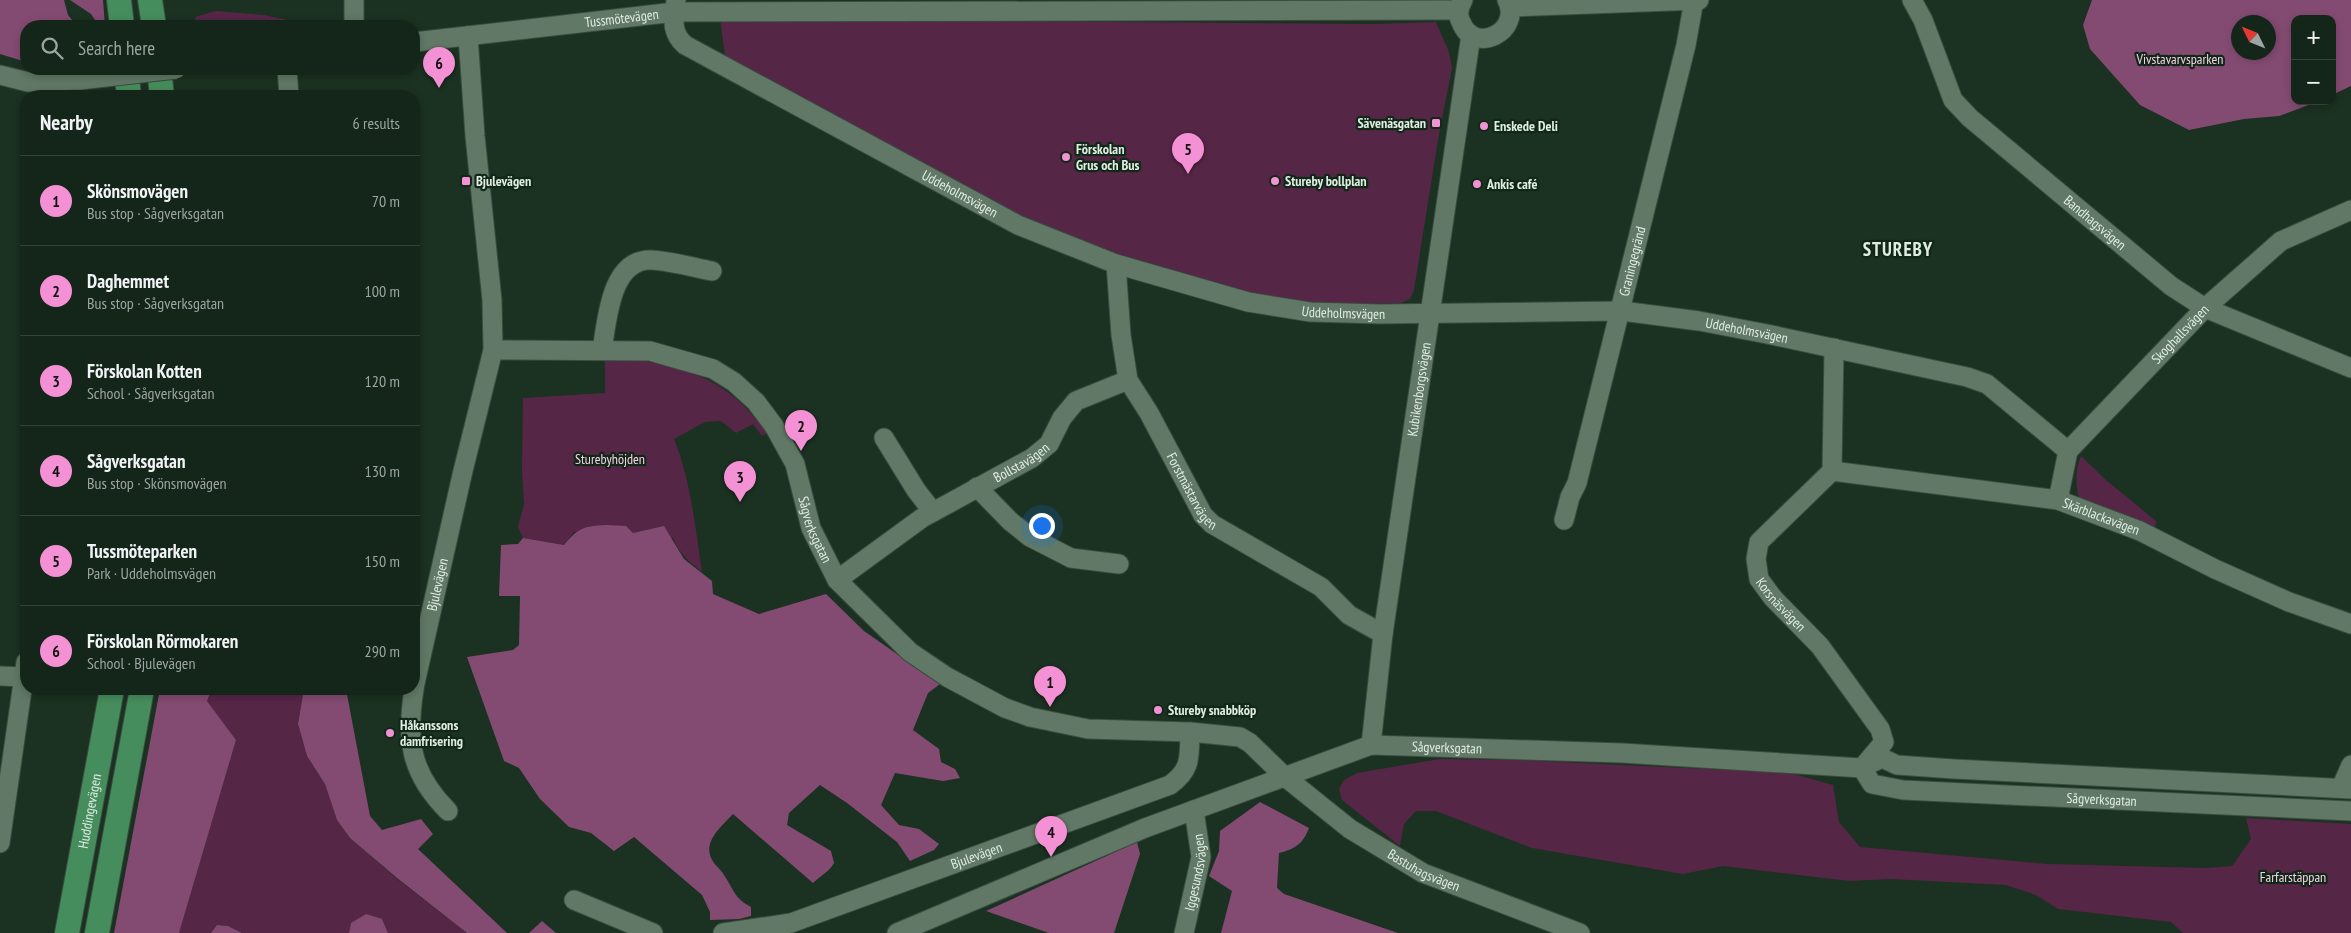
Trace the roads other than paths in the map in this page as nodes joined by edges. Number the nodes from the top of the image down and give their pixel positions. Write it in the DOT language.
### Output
graph roads {
  1 [pos="119,0"];
  2 [pos="150,0"];
  3 [pos="354,0"];
  4 [pos="1694,0"];
  5 [pos="1699,0"];
  6 [pos="1912,0"];
  7 [pos="1508,4"];
  8 [pos="951,5"];
  9 [pos="1461,5"];
  10 [pos="676,6"];
  11 [pos="1184,6"];
  12 [pos="121,20"];
  13 [pos="153,20"];
  14 [pos="354,20"];
  15 [pos="468,36"];
  16 [pos="1471,36"];
  17 [pos="420,41"];
  18 [pos="0,75"];
  19 [pos="124,75"];
  20 [pos="127,75"];
  21 [pos="160,75"];
  22 [pos="287,75"];
  23 [pos="47,88"];
  24 [pos="128,90"];
  25 [pos="161,90"];
  26 [pos="289,90"];
  27 [pos="2351,210"];
  28 [pos="1116,264"];
  29 [pos="712,272"];
  30 [pos="2204,308"];
  31 [pos="1622,311"];
  32 [pos="1429,312"];
  33 [pos="1834,348"];
  34 [pos="493,350"];
  35 [pos="602,350"];
  36 [pos="2351,368"];
  37 [pos="1128,380"];
  38 [pos="884,438"];
  39 [pos="2068,451"];
  40 [pos="1832,471"];
  41 [pos="977,487"];
  42 [pos="2058,500"];
  43 [pos="933,512"];
  44 [pos="1564,520"];
  45 [pos="1119,564"];
  46 [pos="837,580"];
  47 [pos="2351,624"];
  48 [pos="1383,634"];
  49 [pos="420,662"];
  50 [pos="20,671"];
  51 [pos="0,676"];
  52 [pos="21,695"];
  53 [pos="111,695"];
  54 [pos="141,695"];
  55 [pos="413,695"];
  56 [pos="1190,732"];
  57 [pos="1371,745"];
  58 [pos="2351,764"];
  59 [pos="1862,768"];
  60 [pos="1284,776"];
  61 [pos="2346,788"];
  62 [pos="1194,810"];
  63 [pos="448,811"];
  64 [pos="2351,812"];
  65 [pos="0,843"];
  66 [pos="574,900"];
  67 [pos="67,933"];
  68 [pos="97,933"];
  69 [pos="653,933"];
  70 [pos="723,933"];
  71 [pos="897,933"];
  72 [pos="1184,933"];
  73 [pos="1580,933"];
  1 -- 12 [label="main road"];
  2 -- 13 [label="main road"];
  3 -- 14 [label="street"];
  4 -- 5 [label="street"];
  4 -- 7 [label="street"];
  4 -- 31 [label="street, Graningegränd"];
  6 -- 30 [label="street, Bandhagsvägen"];
  7 -- 16 [label="street"];
  8 -- 10 [label="street, Tussmötevägen"];
  8 -- 11 [label="street, Tussmötevägen"];
  9 -- 11 [label="street, Tussmötevägen"];
  9 -- 16 [label="street"];
  10 -- 15 [label="street, Tussmötevägen"];
  10 -- 28 [label="street, Uddeholmsvägen"];
  15 -- 17 [label="street, Tussmötevägen"];
  15 -- 34 [label="street, Bjulevägen"];
  16 -- 32 [label="street, Kubikenborgsvägen"];
  18 -- 23 [label="street"];
  19 -- 23 [label="street, bridge"];
  20 -- 24 [label="main road"];
  21 -- 25 [label="main road"];
  22 -- 26 [label="street"];
  27 -- 30 [label="street, Skoghallsvägen"];
  28 -- 32 [label="street, Uddeholmsvägen"];
  28 -- 37 [label="street, Forstmästarvägen"];
  29 -- 35 [label="street"];
  30 -- 36 [label="street, Bandhagsvägen"];
  30 -- 39 [label="street, Skoghallsvägen"];
  31 -- 32 [label="street, Uddeholmsvägen"];
  31 -- 33 [label="street, Uddeholmsvägen"];
  31 -- 44 [label="street, Graningegränd"];
  32 -- 48 [label="street, Kubikenborgsvägen"];
  33 -- 39 [label="street, Uddeholmsvägen"];
  33 -- 40 [label="street"];
  34 -- 35 [label="street, Sågverksgatan"];
  34 -- 49 [label="street, Bjulevägen"];
  35 -- 46 [label="street, Sågverksgatan"];
  37 -- 41 [label="street, Bollstavägen"];
  37 -- 48 [label="street, Forstmästarvägen"];
  38 -- 43 [label="street"];
  39 -- 42 [label="street"];
  40 -- 42 [label="street, Skärblackavägen"];
  40 -- 59 [label="street, Korsnäsvägen"];
  41 -- 43 [label="street, Bollstavägen"];
  41 -- 45 [label="street, Bollstavägen"];
  42 -- 47 [label="street, Skärblackavägen"];
  43 -- 46 [label="street, Bollstavägen"];
  46 -- 56 [label="street, Sågverksgatan"];
  48 -- 57 [label="street, Kubikenborgsvägen"];
  50 -- 51 [label="street"];
  52 -- 65 [label="street"];
  53 -- 67 [label="main road, Huddingevägen"];
  54 -- 68 [label="main road, Huddingevägen"];
  55 -- 63 [label="street, Bjulevägen"];
  56 -- 60 [label="street, Sågverksgatan"];
  56 -- 70 [label="street, Bjulevägen"];
  57 -- 59 [label="street, Sågverksgatan"];
  57 -- 60 [label="street, Sågverksgatan"];
  58 -- 61 [label="street"];
  59 -- 61 [label="street, Sågverksgatan"];
  59 -- 64 [label="street, Sågverksgatan"];
  60 -- 62 [label="street"];
  60 -- 73 [label="street, Bastuhagsvägen"];
  62 -- 71 [label="street"];
  62 -- 72 [label="street, Iggesundsvägen"];
  66 -- 69 [label="street"];
}
